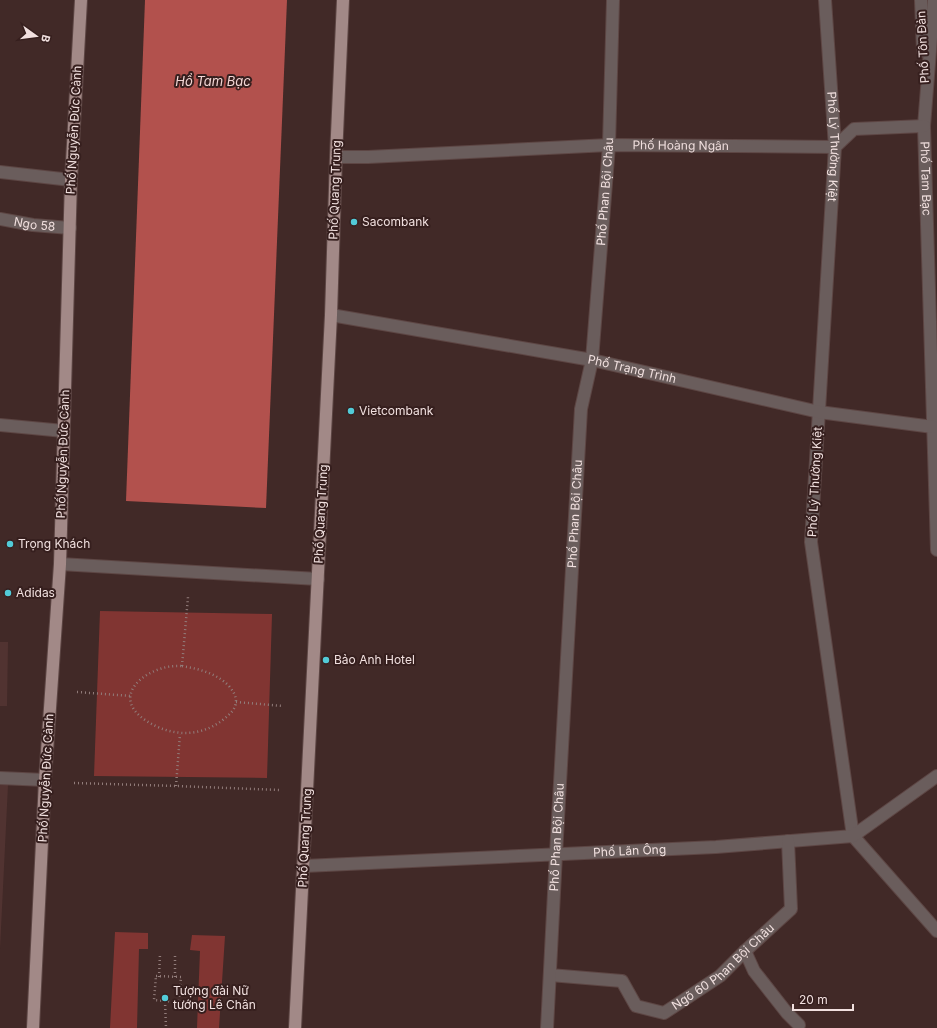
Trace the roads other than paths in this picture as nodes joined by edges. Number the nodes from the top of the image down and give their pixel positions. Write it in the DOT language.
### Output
graph roads {
  1 [pos="81,0"];
  2 [pos="343,0"];
  3 [pos="613,0"];
  4 [pos="825,0"];
  5 [pos="921,0"];
  6 [pos="934,0"];
  7 [pos="926,94"];
  8 [pos="924,126"];
  9 [pos="609,145"];
  10 [pos="835,147"];
  11 [pos="336,157"];
  12 [pos="0,172"];
  13 [pos="71,180"];
  14 [pos="0,219"];
  15 [pos="70,228"];
  16 [pos="331,315"];
  17 [pos="592,360"];
  18 [pos="819,412"];
  19 [pos="0,425"];
  20 [pos="933,427"];
  21 [pos="64,431"];
  22 [pos="937,550"];
  23 [pos="60,564"];
  24 [pos="318,579"];
  25 [pos="937,776"];
  26 [pos="0,778"];
  27 [pos="45,780"];
  28 [pos="853,836"];
  29 [pos="788,841"];
  30 [pos="556,854"];
  31 [pos="304,866"];
  32 [pos="937,931"];
  33 [pos="745,951"];
  34 [pos="550,975"];
  35 [pos="799,1025"];
  36 [pos="33,1028"];
  37 [pos="295,1028"];
  38 [pos="548,1028"];
  1 -- 13 [label="main road, Phố Nguyễn Đức Cảnh"];
  2 -- 11 [label="main road, Phố Quang Trung"];
  3 -- 9 [label="street, Phố Phan Bội Châu"];
  4 -- 10 [label="street, Phố Lý Thường Kiệt"];
  5 -- 7 [label="street, Phố Tôn Đản"];
  6 -- 7 [label="street, Phố Tam Bạc"];
  7 -- 8 [label="street, Phố Tam Bạc"];
  8 -- 10 [label="street"];
  8 -- 20 [label="street, Phố Tam Bạc"];
  9 -- 10 [label="street, Phố Hoàng Ngân"];
  9 -- 11 [label="street, Phố Hoàng Ngân"];
  9 -- 17 [label="street, Phố Phan Bội Châu"];
  10 -- 18 [label="street, Phố Lý Thường Kiệt"];
  11 -- 16 [label="main road, Phố Quang Trung"];
  12 -- 13 [label="street"];
  13 -- 15 [label="main road, Phố Nguyễn Đức Cảnh"];
  14 -- 15 [label="street, Ngo 58"];
  15 -- 21 [label="main road, Phố Nguyễn Đức Cảnh"];
  16 -- 17 [label="street, Phố Trạng Trình"];
  16 -- 24 [label="main road, Phố Quang Trung"];
  17 -- 18 [label="street, Phố Trạng Trình"];
  17 -- 30 [label="street, Phố Phan Bội Châu"];
  18 -- 20 [label="street, Phố Trạng Trình"];
  18 -- 28 [label="street, Phố Lý Thường Kiệt"];
  19 -- 21 [label="street"];
  20 -- 22 [label="street, Phố Tam Bạc"];
  21 -- 23 [label="main road, Phố Nguyễn Đức Cảnh"];
  23 -- 24 [label="street"];
  23 -- 27 [label="main road, Phố Nguyễn Đức Cảnh"];
  24 -- 31 [label="main road, Phố Quang Trung"];
  25 -- 28 [label="street"];
  26 -- 27 [label="street"];
  27 -- 36 [label="main road, Phố Nguyễn Đức Cảnh"];
  28 -- 29 [label="street, Phố Lãn Ông"];
  28 -- 32 [label="street"];
  29 -- 30 [label="street, Phố Lãn Ông"];
  29 -- 33 [label="street, Ngõ 60 Phan Bội Châu"];
  30 -- 31 [label="street, Phố Lãn Ông"];
  30 -- 34 [label="street, Phố Phan Bội Châu"];
  31 -- 37 [label="main road, Phố Quang Trung"];
  33 -- 34 [label="street, Ngõ 60 Phan Bội Châu"];
  33 -- 35 [label="street"];
  34 -- 38 [label="street, Phố Phan Bội Châu"];
}
